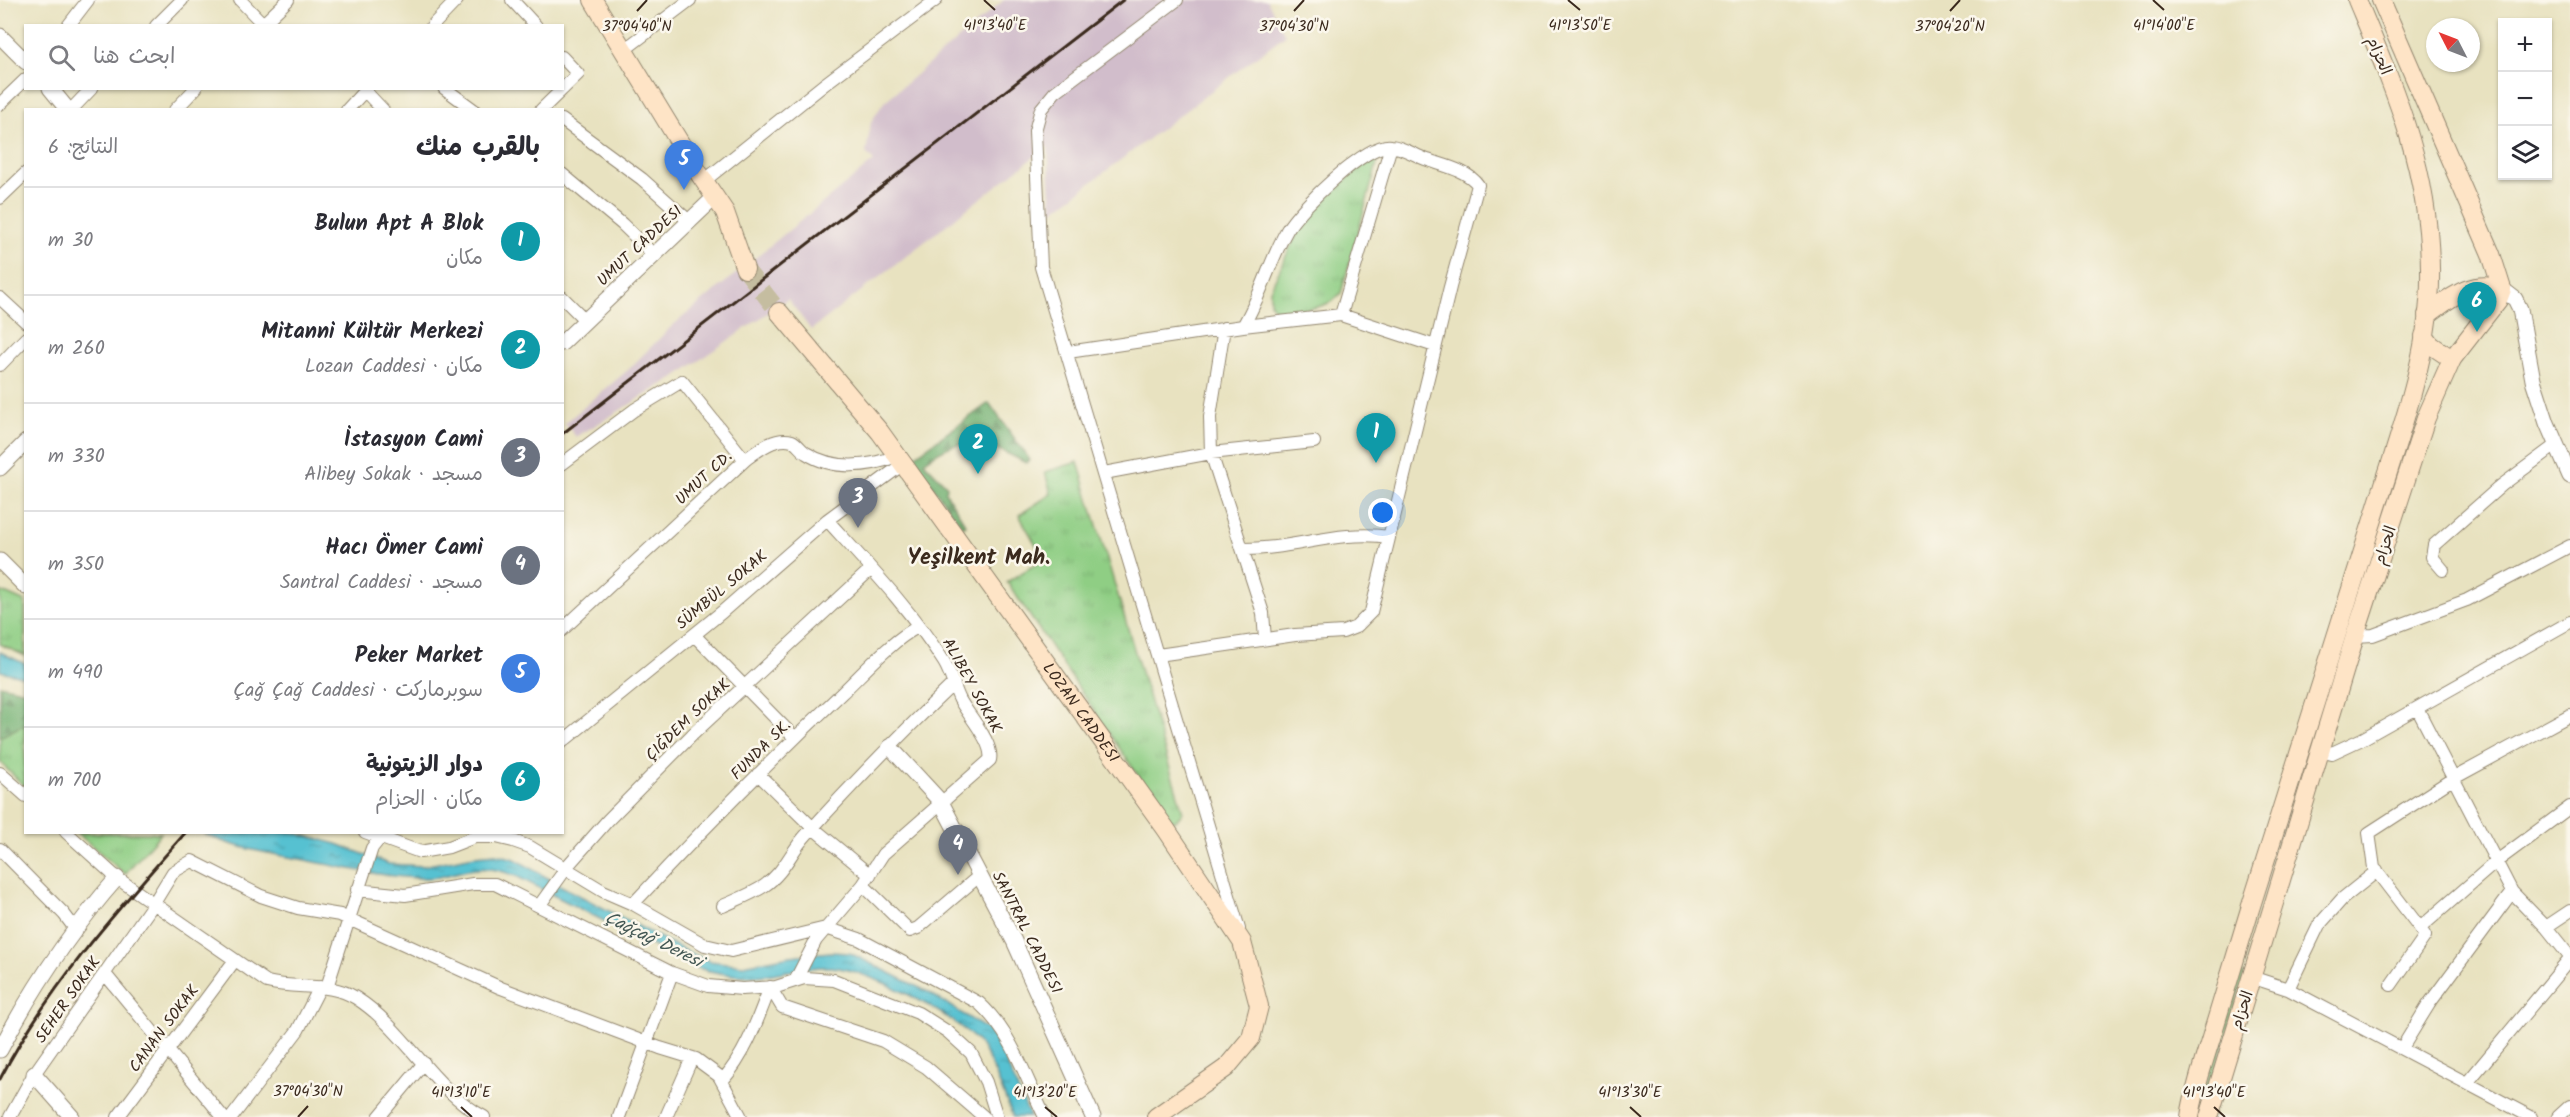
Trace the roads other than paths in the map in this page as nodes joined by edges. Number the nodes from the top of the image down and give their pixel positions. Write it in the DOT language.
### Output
graph roads {
  1 [pos="88,0"];
  2 [pos="182,0"];
  3 [pos="240,0"];
  4 [pos="288,0"];
  5 [pos="457,0"];
  6 [pos="512,0"];
  7 [pos="594,0"];
  8 [pos="690,0"];
  9 [pos="936,0"];
  10 [pos="1177,0"];
  11 [pos="2357,0"];
  12 [pos="2382,0"];
  13 [pos="70,24"];
  14 [pos="158,24"];
  15 [pos="261,24"];
  16 [pos="263,24"];
  17 [pos="434,24"];
  18 [pos="534,24"];
  19 [pos="0,36"];
  20 [pos="624,50"];
  21 [pos="564,59"];
  22 [pos="24,60"];
  23 [pos="24,81"];
  24 [pos="564,88"];
  25 [pos="52,90"];
  26 [pos="90,90"];
  27 [pos="194,90"];
  28 [pos="366,90"];
  29 [pos="447,90"];
  30 [pos="562,90"];
  31 [pos="0,104"];
  32 [pos="68,108"];
  33 [pos="72,108"];
  34 [pos="177,108"];
  35 [pos="349,108"];
  36 [pos="381,108"];
  37 [pos="471,108"];
  38 [pos="545,108"];
  39 [pos="564,121"];
  40 [pos="1390,146"];
  41 [pos="24,175"];
  42 [pos="564,176"];
  43 [pos="704,181"];
  44 [pos="715,197"];
  45 [pos="0,198"];
  46 [pos="690,222"];
  47 [pos="654,255"];
  48 [pos="745,269"];
  49 [pos="2502,289"];
  50 [pos="0,298"];
  51 [pos="564,299"];
  52 [pos="779,312"];
  53 [pos="1341,315"];
  54 [pos="2427,315"];
  55 [pos="24,320"];
  56 [pos="585,321"];
  57 [pos="1243,326"];
  58 [pos="1224,328"];
  59 [pos="2424,336"];
  60 [pos="24,340"];
  61 [pos="564,342"];
  62 [pos="1435,346"];
  63 [pos="1068,352"];
  64 [pos="2452,359"];
  65 [pos="0,365"];
  66 [pos="1314,442"];
  67 [pos="24,444"];
  68 [pos="2556,445"];
  69 [pos="1211,453"];
  70 [pos="745,460"];
  71 [pos="900,460"];
  72 [pos="564,462"];
  73 [pos="0,468"];
  74 [pos="1104,473"];
  75 [pos="2570,476"];
  76 [pos="827,520"];
  77 [pos="1389,537"];
  78 [pos="2570,546"];
  79 [pos="1243,549"];
  80 [pos="0,561"];
  81 [pos="871,569"];
  82 [pos="2443,570"];
  83 [pos="24,585"];
  84 [pos="2570,622"];
  85 [pos="918,627"];
  86 [pos="564,628"];
  87 [pos="693,634"];
  88 [pos="2355,636"];
  89 [pos="1265,639"];
  90 [pos="1158,656"];
  91 [pos="954,683"];
  92 [pos="744,687"];
  93 [pos="2417,708"];
  94 [pos="2570,715"];
  95 [pos="795,738"];
  96 [pos="564,740"];
  97 [pos="890,747"];
  98 [pos="2320,750"];
  99 [pos="0,773"];
  100 [pos="758,774"];
  101 [pos="2454,778"];
  102 [pos="24,794"];
  103 [pos="941,802"];
  104 [pos="2570,807"];
  105 [pos="813,828"];
  106 [pos="68,834"];
  107 [pos="383,835"];
  108 [pos="471,836"];
  109 [pos="0,849"];
  110 [pos="2497,861"];
  111 [pos="2377,871"];
  112 [pos="563,873"];
  113 [pos="979,876"];
  114 [pos="117,878"];
  115 [pos="866,880"];
  116 [pos="359,884"];
  117 [pos="2512,892"];
  118 [pos="541,902"];
  119 [pos="154,903"];
  120 [pos="633,904"];
  121 [pos="723,906"];
  122 [pos="2570,911"];
  123 [pos="347,919"];
  124 [pos="2546,927"];
  125 [pos="826,928"];
  126 [pos="2420,928"];
  127 [pos="76,930"];
  128 [pos="1242,942"];
  129 [pos="2570,958"];
  130 [pos="235,960"];
  131 [pos="2233,963"];
  132 [pos="672,973"];
  133 [pos="2252,973"];
  134 [pos="105,974"];
  135 [pos="795,981"];
  136 [pos="2391,985"];
  137 [pos="323,987"];
  138 [pos="770,987"];
  139 [pos="2288,989"];
  140 [pos="2,1038"];
  141 [pos="647,1044"];
  142 [pos="168,1047"];
  143 [pos="2402,1048"];
  144 [pos="692,1058"];
  145 [pos="424,1063"];
  146 [pos="34,1074"];
  147 [pos="722,1081"];
  148 [pos="2467,1083"];
  149 [pos="2570,1106"];
  150 [pos="2523,1115"];
  151 [pos="479,1116"];
  152 [pos="10,1117"];
  153 [pos="72,1117"];
  154 [pos="118,1117"];
  155 [pos="224,1117"];
  156 [pos="232,1117"];
  157 [pos="378,1117"];
  158 [pos="619,1117"];
  159 [pos="666,1117"];
  160 [pos="741,1117"];
  161 [pos="984,1117"];
  162 [pos="997,1117"];
  163 [pos="1045,1117"];
  164 [pos="1093,1117"];
  165 [pos="1156,1117"];
  166 [pos="2190,1117"];
  167 [pos="2209,1117"];
  168 [pos="2558,1117"];
  1 -- 13 [label="street"];
  2 -- 14 [label="street"];
  3 -- 15 [label="street"];
  4 -- 16 [label="street"];
  5 -- 17 [label="street"];
  6 -- 18 [label="street"];
  7 -- 20 [label="main road"];
  8 -- 20 [label="street"];
  9 -- 43 [label="street"];
  10 -- 63 [label="street"];
  11 -- 54 [label="main road, الحزام"];
  12 -- 49 [label="main road, الحزام"];
  19 -- 22 [label="street"];
  20 -- 43 [label="main road"];
  21 -- 24 [label="street"];
  23 -- 31 [label="street"];
  25 -- 32 [label="street"];
  26 -- 33 [label="street"];
  27 -- 34 [label="street"];
  28 -- 35 [label="street"];
  28 -- 36 [label="street"];
  29 -- 37 [label="street"];
  30 -- 38 [label="street"];
  39 -- 46 [label="street"];
  40 -- 53 [label="street"];
  40 -- 57 [label="street"];
  40 -- 62 [label="street"];
  41 -- 45 [label="street"];
  42 -- 47 [label="street"];
  43 -- 44 [label="main road"];
  44 -- 46 [label="street, UMUT CADDESI"];
  44 -- 48 [label="main road"];
  46 -- 47 [label="street, UMUT CADDESI"];
  47 -- 56 [label="street, UMUT CADDESI"];
  49 -- 54 [label="main road"];
  49 -- 64 [label="main road, الحزام"];
  49 -- 68 [label="street"];
  50 -- 55 [label="street"];
  51 -- 56 [label="street"];
  52 -- 71 [label="main road, LOZAN CADDESI"];
  53 -- 57 [label="street"];
  53 -- 62 [label="street"];
  54 -- 59 [label="main road, الحزام"];
  56 -- 61 [label="street, UMUT CADDESI"];
  57 -- 58 [label="street"];
  58 -- 63 [label="street"];
  58 -- 69 [label="street"];
  59 -- 64 [label="main road"];
  59 -- 131 [label="main road, الحزام"];
  60 -- 65 [label="street"];
  62 -- 77 [label="street"];
  63 -- 74 [label="street"];
  64 -- 88 [label="main road, الحزام"];
  66 -- 69 [label="street"];
  67 -- 73 [label="street"];
  68 -- 75 [label="street"];
  68 -- 82 [label="street"];
  69 -- 74 [label="street"];
  69 -- 79 [label="street"];
  70 -- 71 [label="street, UMUT CD."];
  70 -- 72 [label="street"];
  70 -- 86 [label="street, UMUT CD."];
  71 -- 76 [label="street, SÜMBÜL SOKAK"];
  71 -- 128 [label="main road, LOZAN CADDESI"];
  74 -- 90 [label="street"];
  76 -- 81 [label="street, ALIBEY SOKAK"];
  76 -- 87 [label="street, SÜMBÜL SOKAK"];
  77 -- 79 [label="street"];
  77 -- 89 [label="street"];
  78 -- 88 [label="street"];
  79 -- 89 [label="street"];
  80 -- 83 [label="street"];
  81 -- 85 [label="street, ALIBEY SOKAK"];
  81 -- 92 [label="street, ÇIĞDEM SOKAK"];
  84 -- 93 [label="street"];
  85 -- 91 [label="street, ALIBEY SOKAK"];
  85 -- 95 [label="street, FUNDA SK."];
  87 -- 92 [label="street"];
  87 -- 96 [label="street, SÜMBÜL SOKAK"];
  88 -- 98 [label="main road, الحزام"];
  89 -- 90 [label="street"];
  90 -- 128 [label="street"];
  91 -- 97 [label="street"];
  91 -- 103 [label="street, ALIBEY SOKAK"];
  92 -- 95 [label="street"];
  92 -- 112 [label="street, ÇIĞDEM SOKAK"];
  93 -- 98 [label="street"];
  93 -- 101 [label="street"];
  94 -- 101 [label="street"];
  95 -- 100 [label="street, FUNDA SK."];
  97 -- 103 [label="street, SANTRAL CADDESI"];
  97 -- 105 [label="street"];
  98 -- 133 [label="main road, الحزام"];
  99 -- 102 [label="street"];
  100 -- 105 [label="street"];
  100 -- 120 [label="street, FUNDA SK."];
  101 -- 110 [label="street"];
  101 -- 111 [label="street"];
  103 -- 113 [label="street, SANTRAL CADDESI"];
  103 -- 115 [label="street, ALIBEY SOKAK"];
  104 -- 110 [label="street"];
  105 -- 115 [label="street"];
  105 -- 121 [label="street"];
  106 -- 114 [label="street"];
  107 -- 108 [label="street"];
  107 -- 116 [label="street"];
  108 -- 112 [label="street"];
  109 -- 127 [label="street"];
  110 -- 117 [label="street"];
  110 -- 126 [label="street"];
  111 -- 126 [label="street"];
  111 -- 139 [label="street"];
  112 -- 118 [label="street, ÇIĞDEM SOKAK"];
  112 -- 120 [label="street"];
  113 -- 115 [label="street"];
  113 -- 164 [label="street, SANTRAL CADDESI"];
  114 -- 119 [label="street"];
  114 -- 127 [label="street"];
  115 -- 125 [label="street, ALIBEY SOKAK"];
  116 -- 118 [label="street"];
  116 -- 123 [label="street"];
  117 -- 124 [label="street"];
  117 -- 143 [label="street"];
  118 -- 132 [label="street"];
  119 -- 123 [label="street, SEHER SOKAK"];
  119 -- 130 [label="street"];
  119 -- 134 [label="street, SEHER SOKAK"];
  120 -- 125 [label="street"];
  122 -- 124 [label="street"];
  123 -- 137 [label="street"];
  123 -- 141 [label="street"];
  124 -- 129 [label="street"];
  125 -- 135 [label="street, ALIBEY SOKAK"];
  125 -- 163 [label="street"];
  126 -- 136 [label="street"];
  127 -- 140 [label="street"];
  128 -- 165 [label="main road, LOZAN CADDESI"];
  129 -- 148 [label="street"];
  130 -- 137 [label="street"];
  130 -- 142 [label="street, CANAN SOKAK"];
  131 -- 133 [label="main road"];
  131 -- 166 [label="main road, الحزام"];
  132 -- 138 [label="street"];
  132 -- 141 [label="street"];
  133 -- 139 [label="street"];
  133 -- 167 [label="main road, الحزام"];
  134 -- 142 [label="street"];
  134 -- 146 [label="street, SEHER SOKAK"];
  135 -- 138 [label="street"];
  135 -- 162 [label="street"];
  137 -- 145 [label="street"];
  137 -- 156 [label="street"];
  138 -- 147 [label="street"];
  138 -- 161 [label="street"];
  139 -- 143 [label="street"];
  141 -- 144 [label="street"];
  141 -- 158 [label="street"];
  142 -- 154 [label="street, CANAN SOKAK"];
  142 -- 155 [label="street"];
  143 -- 148 [label="street"];
  144 -- 147 [label="street"];
  144 -- 159 [label="street"];
  145 -- 151 [label="street"];
  145 -- 157 [label="street"];
  146 -- 152 [label="street, SEHER SOKAK"];
  146 -- 153 [label="street"];
  147 -- 160 [label="street"];
  148 -- 150 [label="street"];
  149 -- 168 [label="street"];
}
